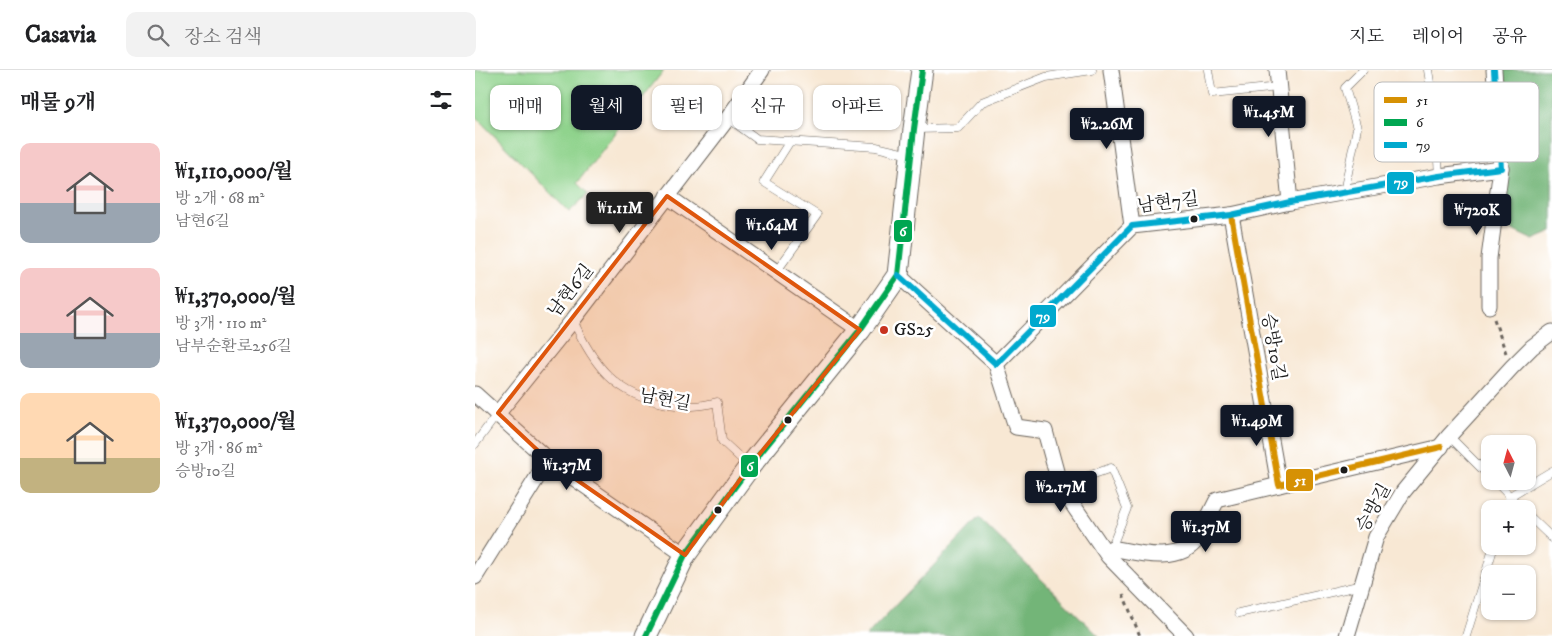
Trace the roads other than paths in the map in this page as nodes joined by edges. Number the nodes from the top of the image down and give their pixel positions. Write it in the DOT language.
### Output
graph roads {
  1 [pos="762,70"];
  2 [pos="922,70"];
  3 [pos="1092,70"];
  4 [pos="1111,70"];
  5 [pos="1208,70"];
  6 [pos="1277,70"];
  7 [pos="1363,70"];
  8 [pos="1279,87"];
  9 [pos="728,118"];
  10 [pos="914,129"];
  11 [pos="790,141"];
  12 [pos="912,155"];
  13 [pos="1438,162"];
  14 [pos="1501,162"];
  15 [pos="1501,168"];
  16 [pos="1439,176"];
  17 [pos="1344,192"];
  18 [pos="667,196"];
  19 [pos="1290,202"];
  20 [pos="1231,215"];
  21 [pos="1132,226"];
  22 [pos="776,272"];
  23 [pos="898,274"];
  24 [pos="1489,306"];
  25 [pos="573,320"];
  26 [pos="860,330"];
  27 [pos="1552,332"];
  28 [pos="995,364"];
  29 [pos="475,394"];
  30 [pos="497,413"];
  31 [pos="1445,442"];
  32 [pos="475,444"];
  33 [pos="548,460"];
  34 [pos="750,466"];
  35 [pos="1481,470"];
  36 [pos="1552,471"];
  37 [pos="1279,485"];
  38 [pos="1060,486"];
  39 [pos="1504,490"];
  40 [pos="1510,496"];
  41 [pos="1509,500"];
  42 [pos="1514,500"];
  43 [pos="1536,523"];
  44 [pos="1552,538"];
  45 [pos="1110,552"];
  46 [pos="685,555"];
  47 [pos="1491,555"];
  48 [pos="475,577"];
  49 [pos="1362,585"];
  50 [pos="1239,613"];
  51 [pos="646,636"];
  52 [pos="1186,636"];
  53 [pos="1347,636"];
  54 [pos="1466,636"];
  1 -- 9 [label="street, 남현6길"];
  2 -- 10 [label="street"];
  3 -- 10 [label="lane"];
  4 -- 21 [label="street"];
  5 -- 8 [label="lane"];
  6 -- 8 [label="street"];
  7 -- 17 [label="lane"];
  8 -- 19 [label="street"];
  9 -- 11 [label="lane"];
  9 -- 18 [label="street, 남현6길"];
  10 -- 12 [label="street"];
  11 -- 12 [label="lane"];
  11 -- 22 [label="lane"];
  12 -- 23 [label="street"];
  13 -- 16 [label="lane"];
  14 -- 15 [label="street"];
  15 -- 16 [label="street, 남현7길"];
  15 -- 24 [label="street"];
  16 -- 17 [label="street, 남현7길"];
  17 -- 19 [label="street, 남현7길"];
  18 -- 22 [label="street"];
  18 -- 25 [label="street, 남현6길"];
  19 -- 20 [label="street, 남현7길"];
  20 -- 21 [label="street, 남현7길"];
  20 -- 37 [label="street, 승방10길"];
  21 -- 28 [label="street, 남현7길"];
  22 -- 26 [label="street"];
  23 -- 26 [label="street"];
  23 -- 28 [label="street"];
  25 -- 30 [label="street, 남현6길"];
  25 -- 34 [label="lane, 남현길"];
  26 -- 34 [label="street"];
  27 -- 31 [label="street, 승방길"];
  28 -- 38 [label="street"];
  29 -- 30 [label="street"];
  30 -- 32 [label="lane"];
  30 -- 33 [label="street"];
  31 -- 35 [label="lane"];
  31 -- 37 [label="street"];
  31 -- 49 [label="street, 승방길"];
  33 -- 46 [label="street"];
  33 -- 48 [label="street"];
  34 -- 46 [label="street"];
  36 -- 40 [label="lane"];
  37 -- 45 [label="street"];
  38 -- 45 [label="street"];
  38 -- 45 [label="lane"];
  39 -- 40 [label="lane"];
  40 -- 41 [label="lane"];
  40 -- 42 [label="lane"];
  43 -- 44 [label="lane"];
  45 -- 52 [label="street"];
  46 -- 51 [label="street"];
  47 -- 54 [label="lane"];
  49 -- 50 [label="lane"];
  49 -- 53 [label="street, 승방길"];
}
